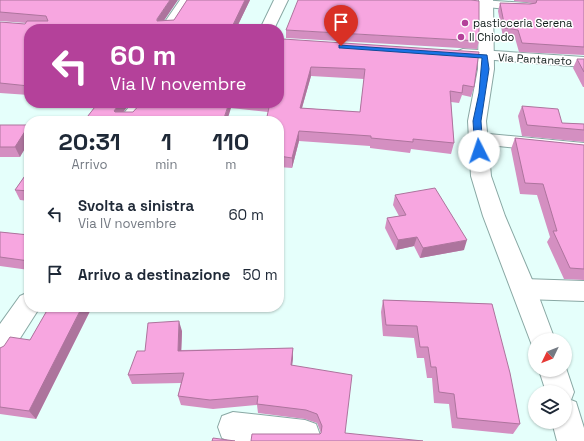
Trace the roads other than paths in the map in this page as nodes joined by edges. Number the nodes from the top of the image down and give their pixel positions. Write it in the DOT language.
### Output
graph roads {
  1 [pos="281,0"];
  2 [pos="486,1"];
  3 [pos="185,2"];
  4 [pos="527,7"];
  5 [pos="170,24"];
  6 [pos="269,24"];
  7 [pos="448,53"];
  8 [pos="485,56"];
  9 [pos="584,62"];
  10 [pos="137,108"];
  11 [pos="131,116"];
  12 [pos="478,138"];
  13 [pos="584,149"];
  14 [pos="524,289"];
  15 [pos="584,291"];
  16 [pos="24,310"];
  17 [pos="540,333"];
  18 [pos="0,346"];
  19 [pos="233,427"];
  20 [pos="569,429"];
  21 [pos="304,441"];
  22 [pos="572,441"];
  1 -- 6 [label="main road"];
  2 -- 4 [label="main road"];
  2 -- 8 [label="main road"];
  3 -- 5 [label="main road"];
  7 -- 8 [label="main road, Via Pantaneto"];
  8 -- 9 [label="main road, Via Pantaneto"];
  8 -- 12 [label="main road"];
  10 -- 11 [label="main road"];
  12 -- 13 [label="main road"];
  12 -- 14 [label="main road"];
  14 -- 15 [label="main road"];
  14 -- 17 [label="main road"];
  16 -- 18 [label="main road"];
  19 -- 21 [label="main road"];
  20 -- 22 [label="main road"];
}
